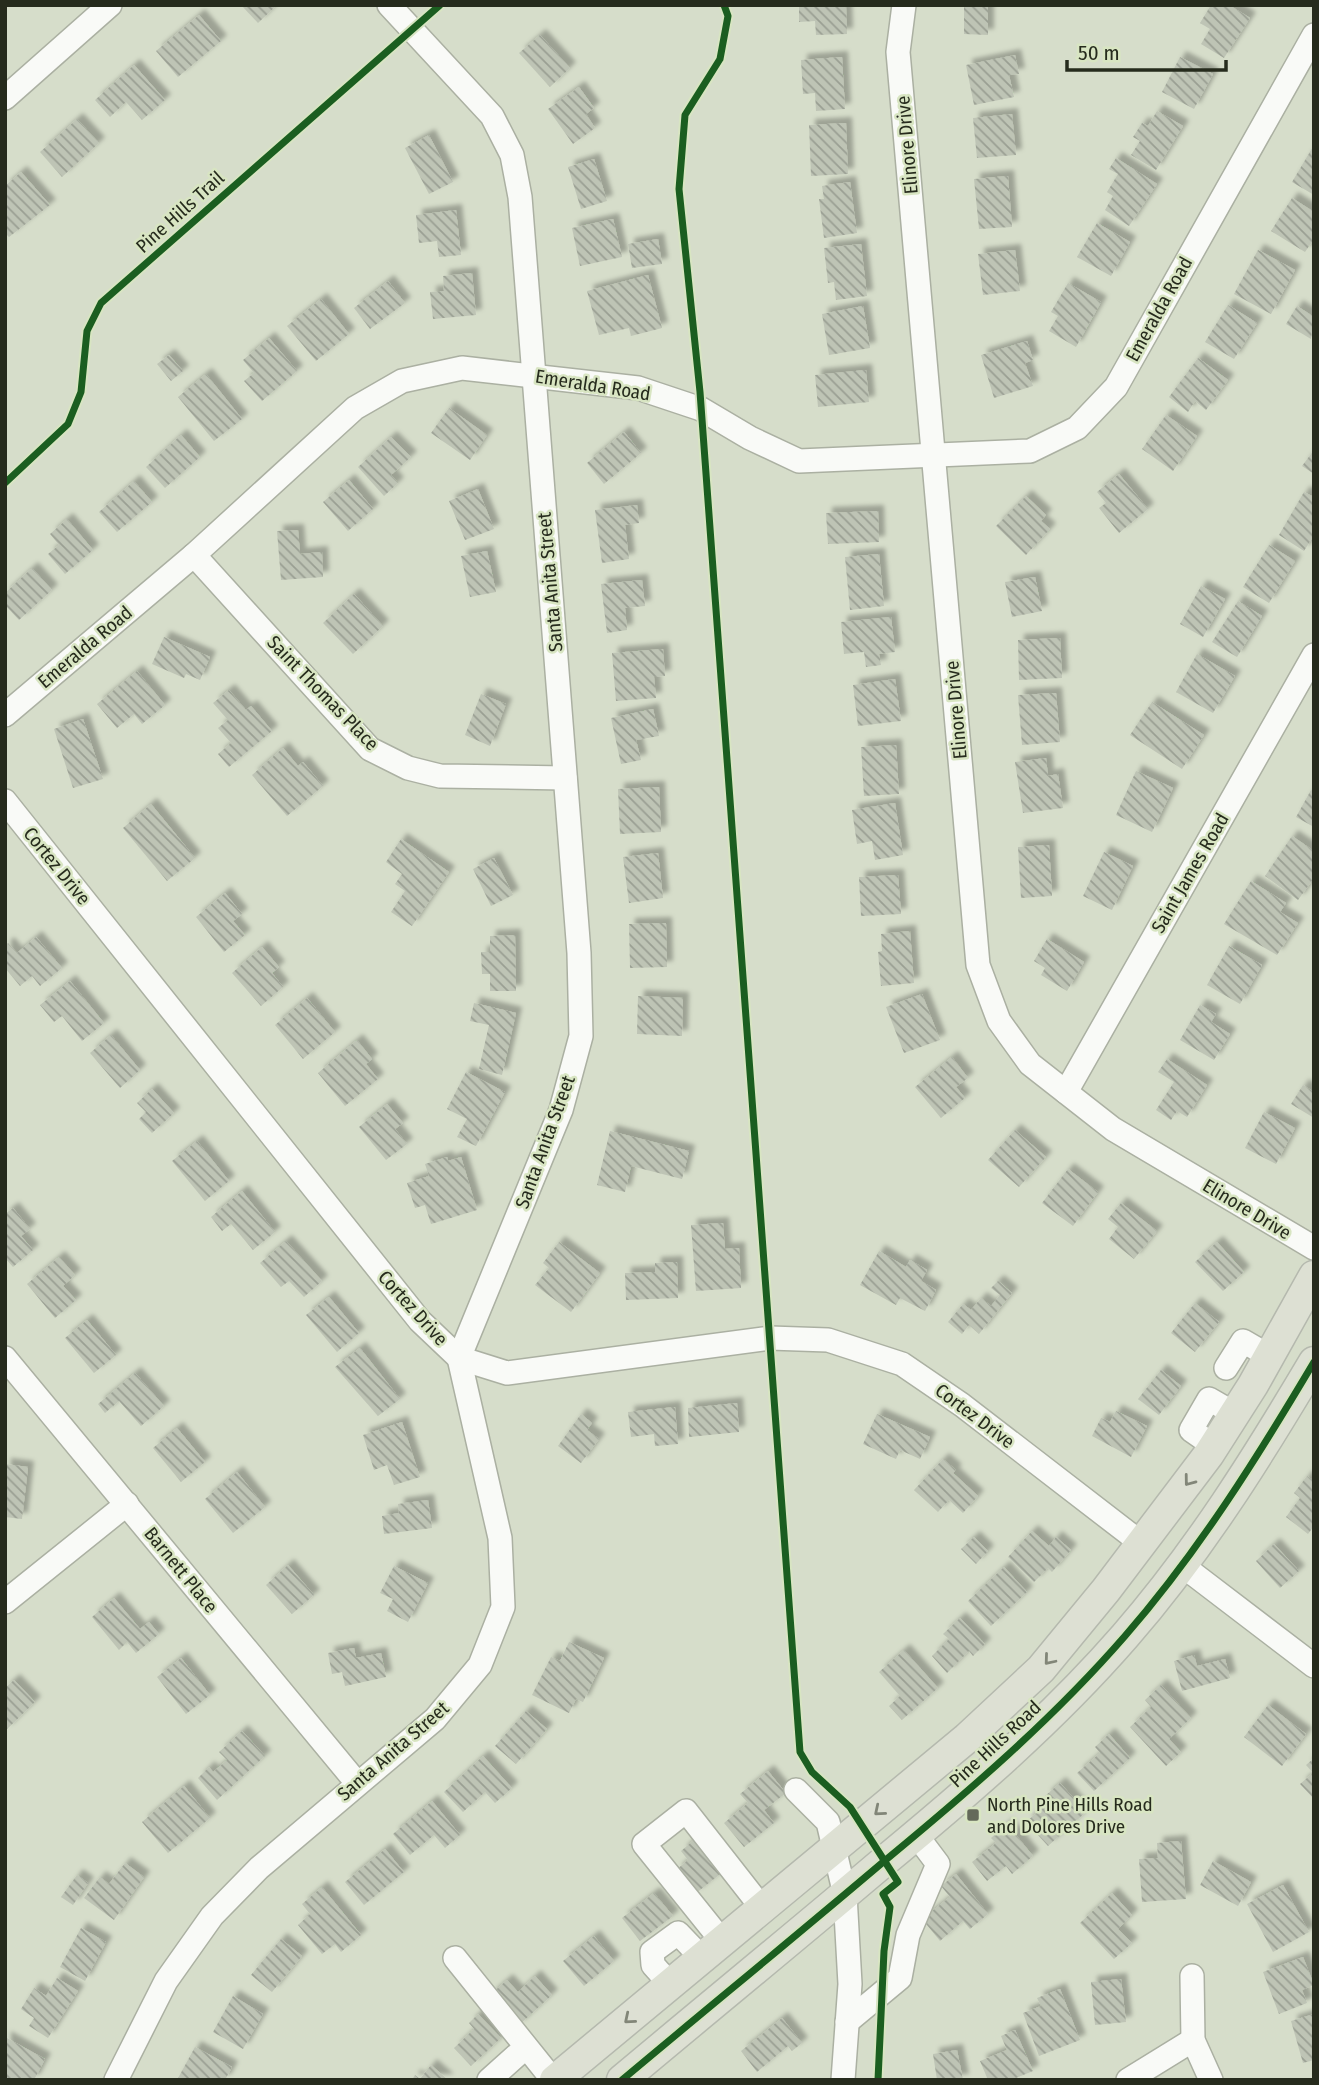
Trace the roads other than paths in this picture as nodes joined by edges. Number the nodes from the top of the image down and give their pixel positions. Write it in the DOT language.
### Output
graph roads {
  1 [pos="110,5"];
  2 [pos="389,5"];
  3 [pos="904,5"];
  4 [pos="1314,35"];
  5 [pos="5,98"];
  6 [pos="533,376"];
  7 [pos="935,455"];
  8 [pos="194,555"];
  9 [pos="1314,655"];
  10 [pos="5,715"];
  11 [pos="565,778"];
  12 [pos="5,801"];
  13 [pos="1066,1092"];
  14 [pos="1314,1248"];
  15 [pos="1314,1276"];
  16 [pos="1269,1356"];
  17 [pos="5,1358"];
  18 [pos="459,1358"];
  19 [pos="1314,1362"];
  20 [pos="1226,1368"];
  21 [pos="127,1504"];
  22 [pos="1141,1543"];
  23 [pos="1183,1566"];
  24 [pos="5,1602"];
  25 [pos="1314,1666"];
  26 [pos="357,1783"];
  27 [pos="796,1790"];
  28 [pos="916,1836"];
  29 [pos="834,1848"];
  30 [pos="845,1895"];
  31 [pos="762,1908"];
  32 [pos="712,1949"];
  33 [pos="456,1958"];
  34 [pos="1192,1976"];
  35 [pos="847,2022"];
  36 [pos="1193,2040"];
  37 [pos="526,2047"];
  38 [pos="116,2080"];
  39 [pos="489,2080"];
  40 [pos="554,2080"];
  41 [pos="622,2080"];
  42 [pos="843,2080"];
  43 [pos="1129,2080"];
  44 [pos="1211,2080"];
  1 -- 5 [label="street"];
  2 -- 6 [label="street, Santa Anita Street"];
  3 -- 7 [label="street, Elinore Drive"];
  4 -- 7 [label="street, Emeralda Road"];
  6 -- 7 [label="street, Emeralda Road"];
  6 -- 8 [label="street, Emeralda Road"];
  6 -- 11 [label="street, Santa Anita Street"];
  7 -- 13 [label="street, Elinore Drive"];
  8 -- 10 [label="street, Emeralda Road"];
  8 -- 11 [label="street, Saint Thomas Place"];
  9 -- 13 [label="street, Saint James Road"];
  11 -- 18 [label="street, Santa Anita Street"];
  12 -- 18 [label="street, Cortez Drive"];
  13 -- 14 [label="street, Elinore Drive"];
  15 -- 16 [label="main road, Pine Hills Road"];
  16 -- 20 [label="street"];
  16 -- 22 [label="main road, Pine Hills Road, one-way"];
  17 -- 21 [label="street, Barnett Place"];
  18 -- 22 [label="street, Cortez Drive"];
  18 -- 26 [label="street, Santa Anita Street"];
  19 -- 23 [label="main road, Pine Hills Road"];
  21 -- 24 [label="street"];
  21 -- 26 [label="street, Barnett Place"];
  22 -- 29 [label="main road, Pine Hills Road, one-way"];
  23 -- 25 [label="street"];
  23 -- 28 [label="main road, Pine Hills Road"];
  26 -- 38 [label="street, Santa Anita Street"];
  27 -- 29 [label="street"];
  28 -- 30 [label="main road, Pine Hills Road"];
  28 -- 35 [label="street"];
  29 -- 30 [label="street"];
  29 -- 31 [label="main road, Pine Hills Road"];
  30 -- 35 [label="street"];
  30 -- 41 [label="main road, Pine Hills Road"];
  31 -- 32 [label="main road, Pine Hills Road"];
  31 -- 32 [label="street"];
  32 -- 40 [label="main road, Pine Hills Road, one-way"];
  33 -- 37 [label="street"];
  34 -- 36 [label="street"];
  35 -- 42 [label="street"];
  36 -- 43 [label="street"];
  36 -- 44 [label="street"];
  37 -- 39 [label="street"];
  37 -- 40 [label="street"];
}
